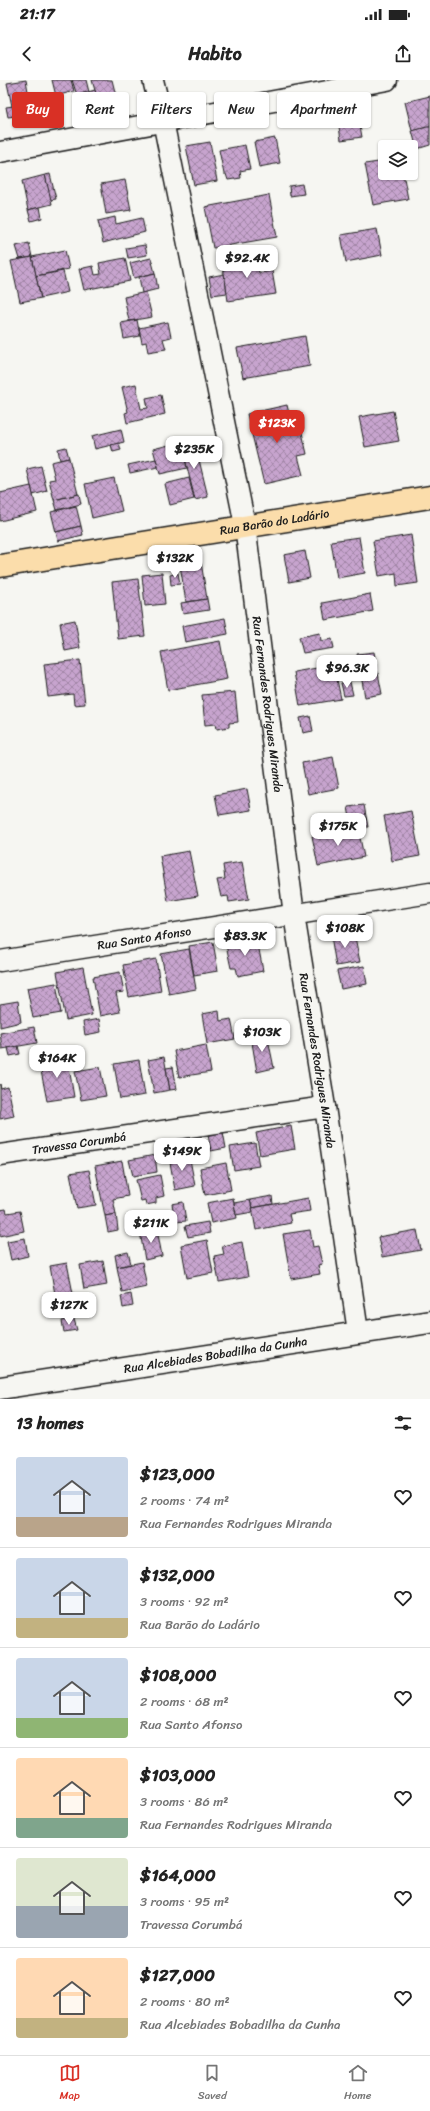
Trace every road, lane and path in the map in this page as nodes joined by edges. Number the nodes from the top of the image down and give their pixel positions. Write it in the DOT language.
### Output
graph roads {
  1 [pos="153,80"];
  2 [pos="387,80"];
  3 [pos="156,92"];
  4 [pos="206,113"];
  5 [pos="137,126"];
  6 [pos="164,128"];
  7 [pos="0,152"];
  8 [pos="430,497"];
  9 [pos="245,525"];
  10 [pos="0,566"];
  11 [pos="430,893"];
  12 [pos="294,916"];
  13 [pos="0,961"];
  14 [pos="326,1107"];
  15 [pos="0,1155"];
  16 [pos="430,1322"];
  17 [pos="358,1332"];
  18 [pos="0,1388"];
  1 -- 3 [label="street, Rua Fernandes Rodrigues Miranda"];
  2 -- 4 [label="street"];
  5 -- 7 [label="street"];
  6 -- 9 [label="street, Rua Fernandes Rodrigues Miranda"];
  8 -- 9 [label="main road, Rua Barão do Ladário"];
  9 -- 10 [label="main road, Rua Barão do Ladário"];
  9 -- 12 [label="street, Rua Fernandes Rodrigues Miranda"];
  11 -- 12 [label="street, Rua Santo Afonso"];
  12 -- 13 [label="street, Rua Santo Afonso"];
  12 -- 14 [label="street, Rua Fernandes Rodrigues Miranda"];
  14 -- 15 [label="street, Travessa Corumbá"];
  14 -- 17 [label="street, Rua Fernandes Rodrigues Miranda"];
  16 -- 17 [label="street, Rua Alcebiades Bobadilha da Cunha"];
  17 -- 18 [label="street, Rua Alcebiades Bobadilha da Cunha"];
}
